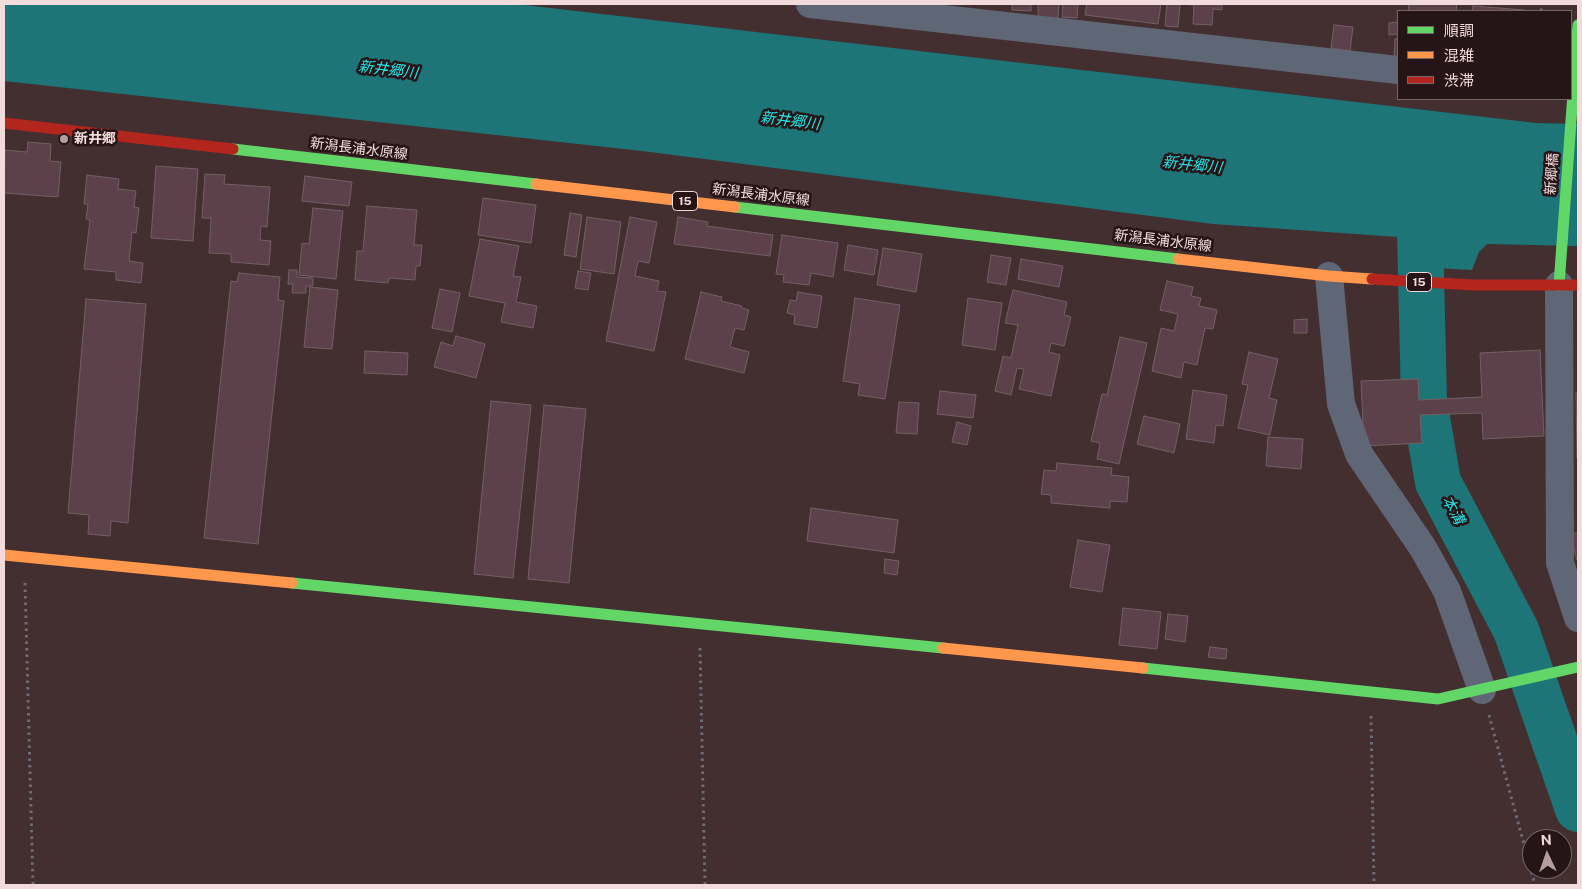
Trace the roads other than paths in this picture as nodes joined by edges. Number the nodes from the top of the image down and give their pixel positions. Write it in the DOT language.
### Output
graph roads {
  1 [pos="810,4"];
  2 [pos="958,12"];
  3 [pos="1578,25"];
  4 [pos="1397,70"];
  5 [pos="1574,90"];
  6 [pos="4,123"];
  7 [pos="1329,276"];
  8 [pos="1566,277"];
  9 [pos="4,555"];
  10 [pos="1578,618"];
  11 [pos="1578,667"];
  12 [pos="1491,688"];
  1 -- 2 [label="street"];
  2 -- 4 [label="street"];
  3 -- 5 [label="street, 新郷橋"];
  5 -- 8 [label="street, 新郷橋"];
  6 -- 7 [label="street, 新潟長浦水原線 / 15"];
  7 -- 8 [label="street, 新潟長浦水原線 / 15"];
  7 -- 12 [label="street"];
  8 -- 10 [label="street"];
  9 -- 12 [label="street"];
  11 -- 12 [label="street"];
}
